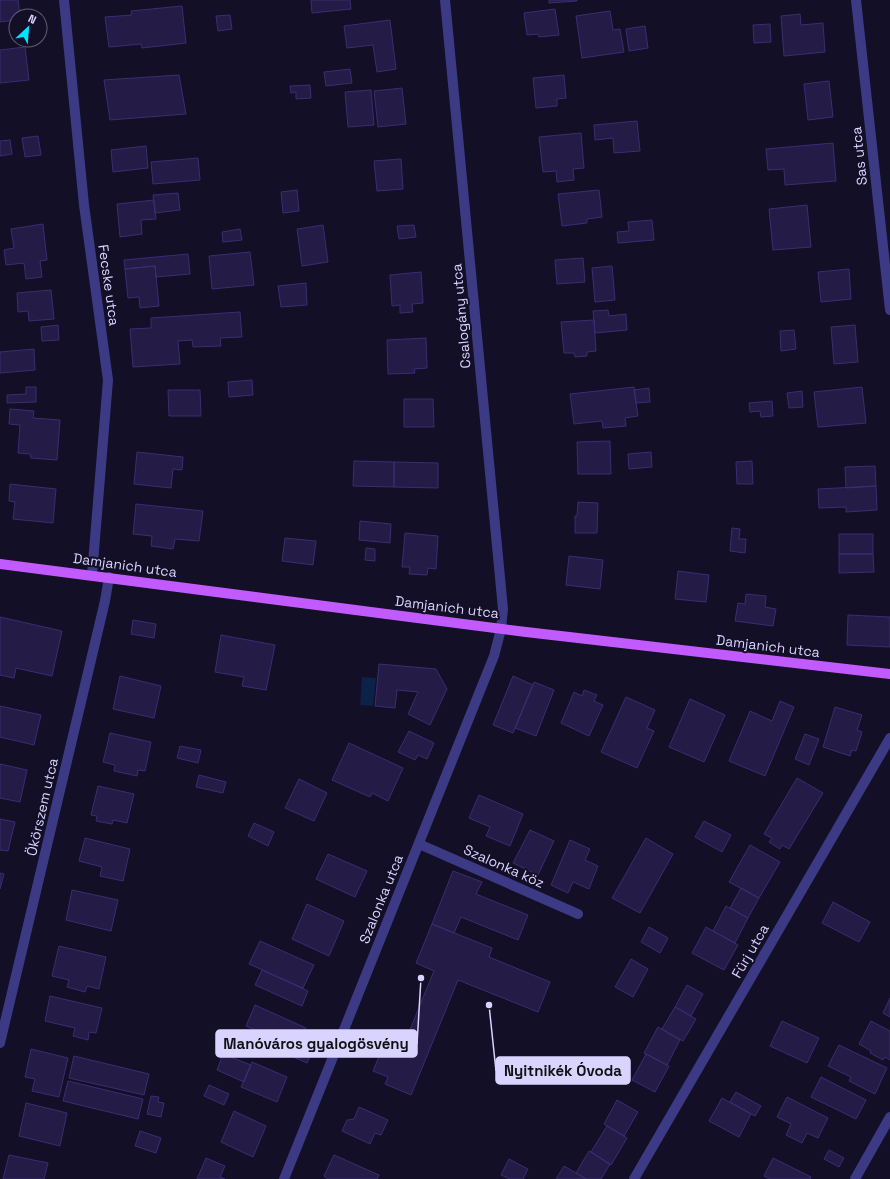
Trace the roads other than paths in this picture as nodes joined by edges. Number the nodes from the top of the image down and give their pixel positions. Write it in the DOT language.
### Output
graph roads {
  1 [pos="64,0"];
  2 [pos="446,0"];
  3 [pos="856,0"];
  4 [pos="890,310"];
  5 [pos="0,564"];
  6 [pos="92,575"];
  7 [pos="109,577"];
  8 [pos="500,628"];
  9 [pos="890,674"];
  10 [pos="890,738"];
  11 [pos="419,844"];
  12 [pos="578,914"];
  13 [pos="0,1043"];
  14 [pos="890,1117"];
  15 [pos="284,1179"];
  16 [pos="634,1179"];
  17 [pos="855,1179"];
  1 -- 6 [label="street, Fecske utca"];
  2 -- 8 [label="street, Csalogány utca"];
  3 -- 4 [label="street, Sas utca"];
  5 -- 6 [label="main road, Damjanich utca"];
  6 -- 7 [label="main road, Damjanich utca"];
  7 -- 8 [label="main road, Damjanich utca"];
  7 -- 13 [label="street, Ökörszem utca"];
  8 -- 9 [label="main road, Damjanich utca"];
  8 -- 11 [label="street, Szalonka utca"];
  10 -- 16 [label="street, Fürj utca"];
  11 -- 12 [label="street, Szalonka köz"];
  11 -- 15 [label="street, Szalonka utca"];
  14 -- 17 [label="street"];
}
